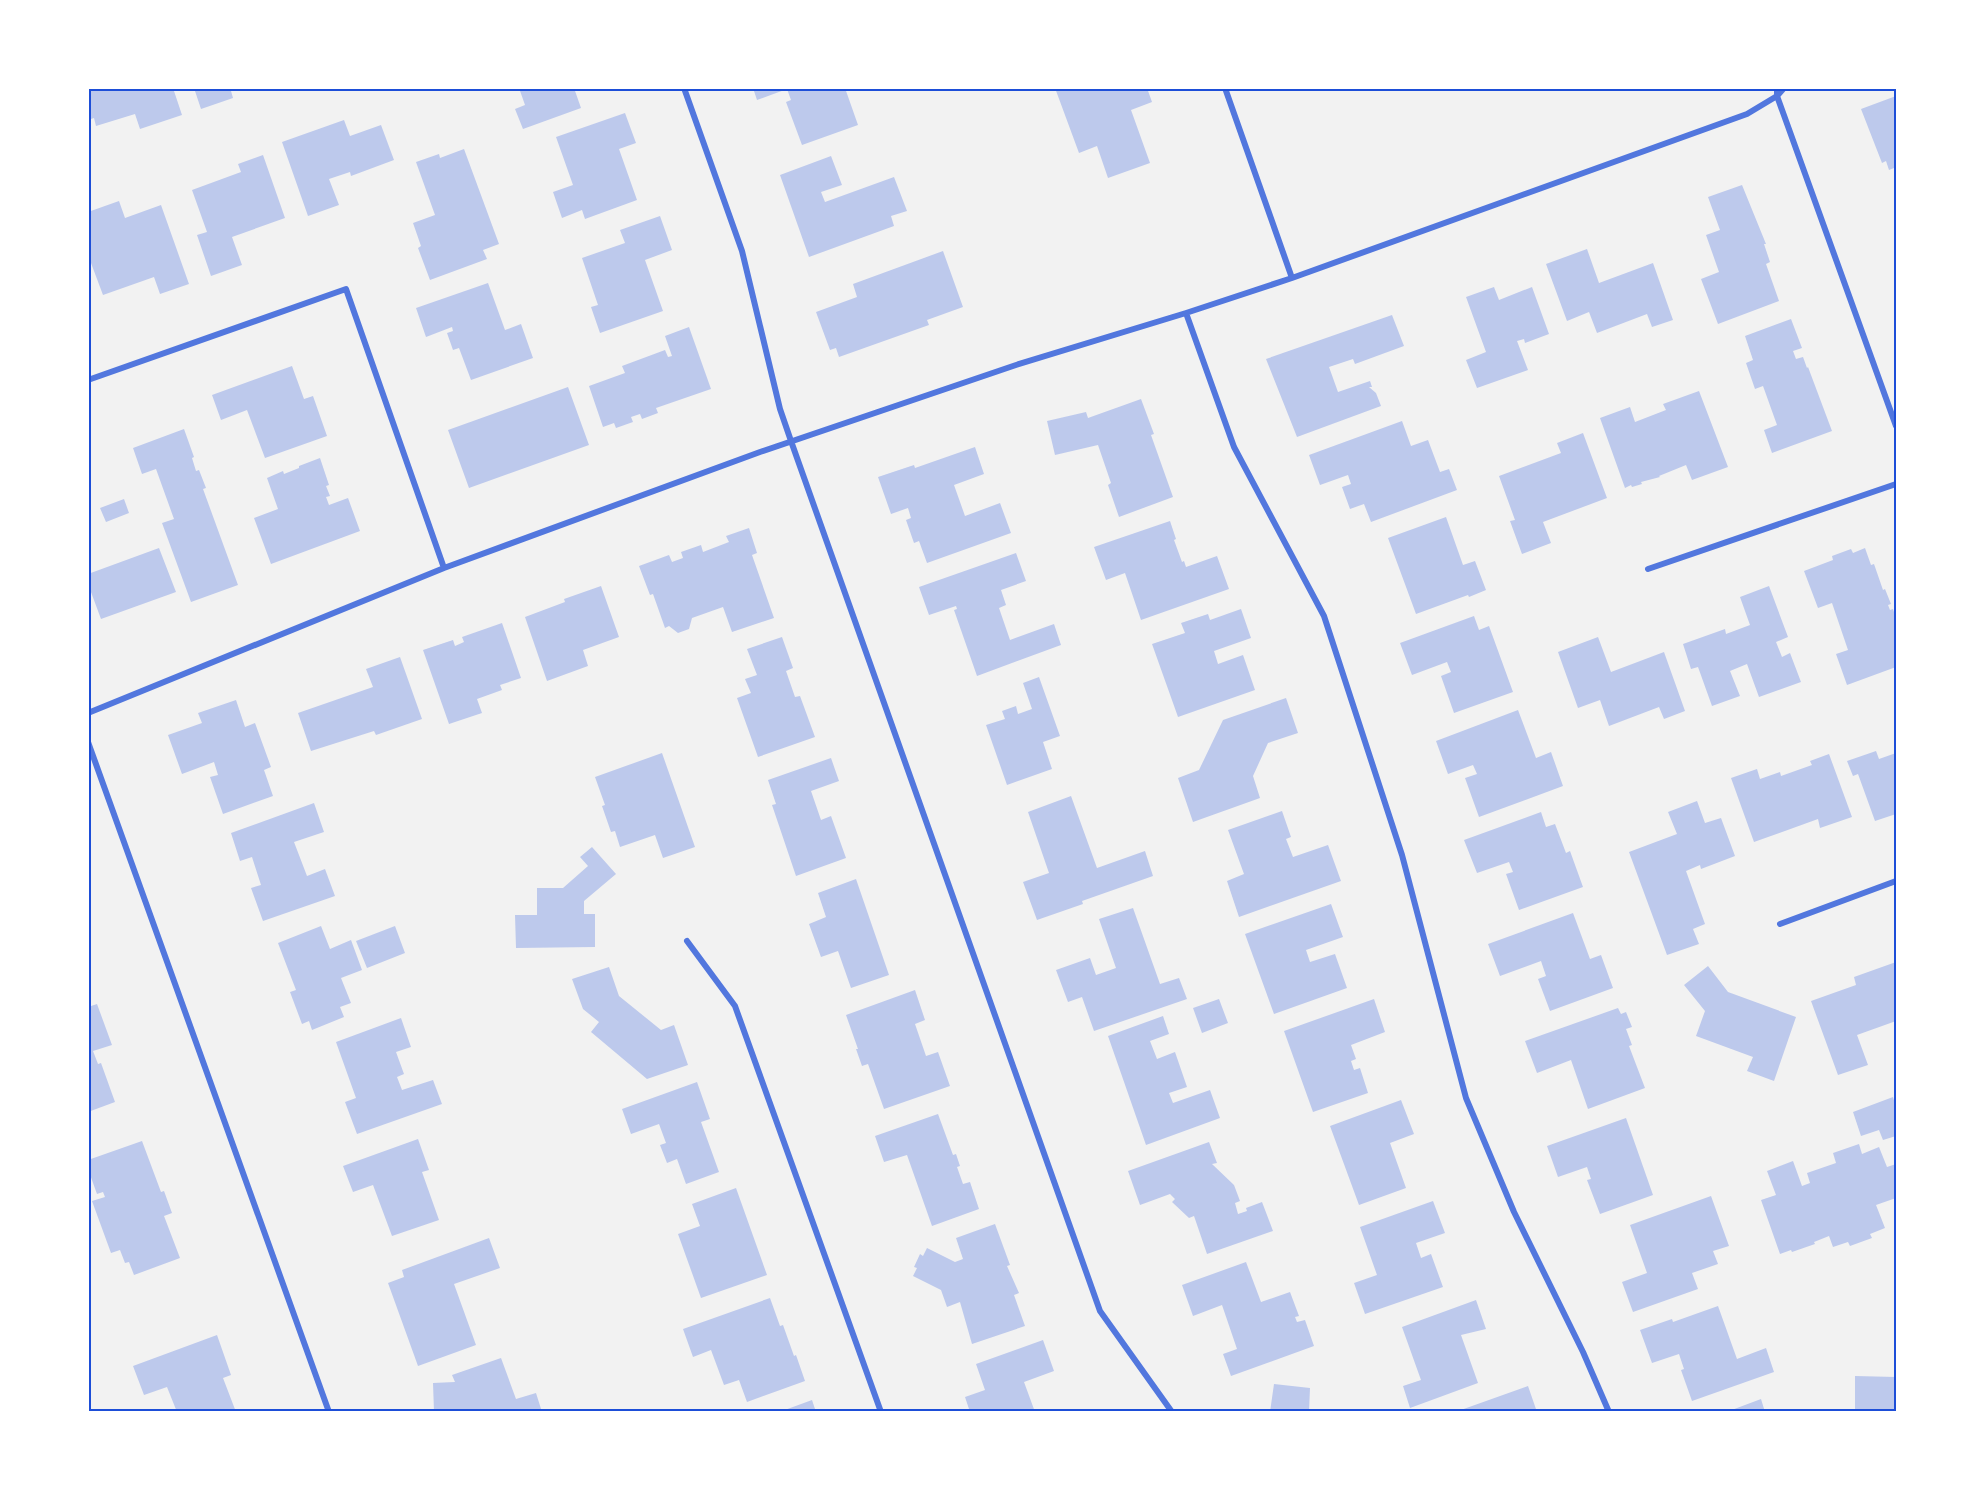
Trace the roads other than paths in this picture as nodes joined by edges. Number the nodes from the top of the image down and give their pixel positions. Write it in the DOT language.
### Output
graph roads {
  1 [pos="684,88"];
  2 [pos="1225,88"];
  3 [pos="1777,88"];
  4 [pos="1784,88"];
  5 [pos="1777,96"];
  6 [pos="1292,278"];
  7 [pos="1186,313"];
  8 [pos="88,380"];
  9 [pos="1896,426"];
  10 [pos="791,441"];
  11 [pos="1896,484"];
  12 [pos="444,568"];
  13 [pos="1648,569"];
  14 [pos="88,713"];
  15 [pos="88,742"];
  16 [pos="1896,881"];
  17 [pos="1780,924"];
  18 [pos="687,940"];
  19 [pos="329,1412"];
  20 [pos="881,1412"];
  21 [pos="1172,1412"];
  22 [pos="1609,1412"];
  1 -- 10 [label="street"];
  2 -- 6 [label="street"];
  3 -- 5 [label="street"];
  4 -- 5 [label="street"];
  5 -- 6 [label="street"];
  5 -- 9 [label="street"];
  6 -- 7 [label="street"];
  7 -- 10 [label="street"];
  7 -- 22 [label="street"];
  8 -- 12 [label="street"];
  10 -- 12 [label="street"];
  10 -- 21 [label="street"];
  11 -- 13 [label="street"];
  12 -- 14 [label="street"];
  15 -- 19 [label="street"];
  16 -- 17 [label="street"];
  18 -- 20 [label="street"];
}
